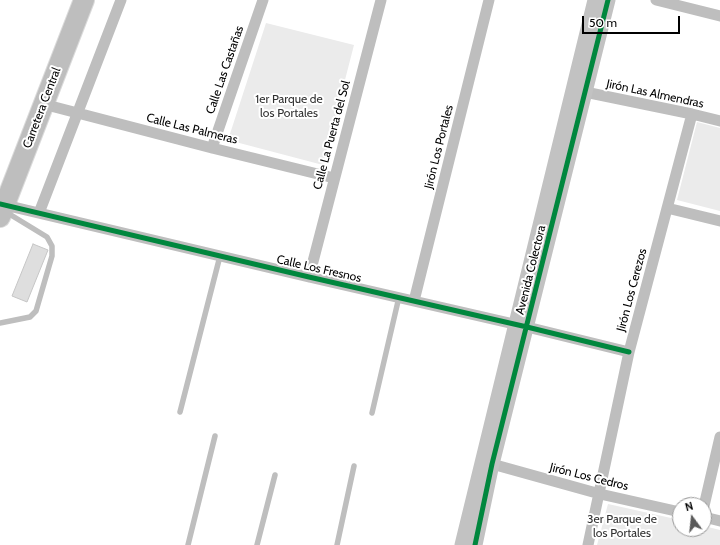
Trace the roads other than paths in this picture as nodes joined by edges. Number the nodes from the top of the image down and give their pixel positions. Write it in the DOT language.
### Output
graph roads {
  1 [pos="84,0"];
  2 [pos="121,0"];
  3 [pos="263,0"];
  4 [pos="381,0"];
  5 [pos="489,0"];
  6 [pos="595,0"];
  7 [pos="608,0"];
  8 [pos="656,0"];
  9 [pos="720,16"];
  10 [pos="586,92"];
  11 [pos="43,104"];
  12 [pos="77,113"];
  13 [pos="692,114"];
  14 [pos="720,121"];
  15 [pos="212,148"];
  16 [pos="334,178"];
  17 [pos="667,208"];
  18 [pos="2,209"];
  19 [pos="39,213"];
  20 [pos="720,221"];
  21 [pos="220,256"];
  22 [pos="309,277"];
  23 [pos="399,297"];
  24 [pos="414,301"];
  25 [pos="0,323"];
  26 [pos="521,326"];
  27 [pos="629,352"];
  28 [pos="180,412"];
  29 [pos="372,413"];
  30 [pos="215,436"];
  31 [pos="720,437"];
  32 [pos="492,464"];
  33 [pos="354,466"];
  34 [pos="275,475"];
  35 [pos="600,494"];
  36 [pos="706,497"];
  37 [pos="672,510"];
  38 [pos="188,545"];
  39 [pos="258,545"];
  40 [pos="337,545"];
  41 [pos="462,545"];
  42 [pos="475,545"];
  43 [pos="588,545"];
  1 -- 11 [label="highway, Carretera Central"];
  2 -- 12 [label="street"];
  3 -- 15 [label="street, Calle Las Castañas"];
  4 -- 16 [label="street, Calle La Puerta del Sol"];
  5 -- 24 [label="street, Jirón Los Portales"];
  6 -- 26 [label="street, Avenida Colectora"];
  7 -- 10 [label="street, Avenida Colectora"];
  8 -- 9 [label="street"];
  10 -- 13 [label="street, Jirón Las Almendras"];
  10 -- 26 [label="street, Avenida Colectora"];
  11 -- 12 [label="street, Calle Las Palmeras"];
  11 -- 18 [label="highway, Carretera Central"];
  12 -- 15 [label="street, Calle Las Palmeras"];
  12 -- 19 [label="street"];
  13 -- 14 [label="street, Jirón Las Almendras"];
  13 -- 17 [label="street, Jirón Los Cerezos"];
  15 -- 16 [label="street, Calle Las Palmeras"];
  16 -- 22 [label="street, Calle La Puerta del Sol"];
  17 -- 20 [label="street"];
  17 -- 27 [label="street, Jirón Los Cerezos"];
  18 -- 19 [label="street, Calle Los Fresnos"];
  18 -- 25 [label="lane"];
  19 -- 21 [label="street, Calle Los Fresnos"];
  21 -- 22 [label="street, Calle Los Fresnos"];
  21 -- 28 [label="lane"];
  22 -- 23 [label="street, Calle Los Fresnos"];
  23 -- 24 [label="street, Calle Los Fresnos"];
  23 -- 29 [label="lane"];
  24 -- 26 [label="street, Calle Los Fresnos"];
  26 -- 27 [label="street, Calle Los Fresnos"];
  26 -- 32 [label="street, Avenida Colectora"];
  26 -- 41 [label="street, Avenida Colectora"];
  27 -- 35 [label="street, Jirón Los Cerezos"];
  30 -- 38 [label="lane"];
  31 -- 36 [label="street"];
  32 -- 35 [label="street, Jirón Los Cedros"];
  32 -- 42 [label="street, Avenida Colectora"];
  33 -- 40 [label="lane"];
  34 -- 39 [label="lane"];
  35 -- 37 [label="street, Jirón Los Cedros"];
  35 -- 43 [label="street, Jirón Los Cerezos"];
}
